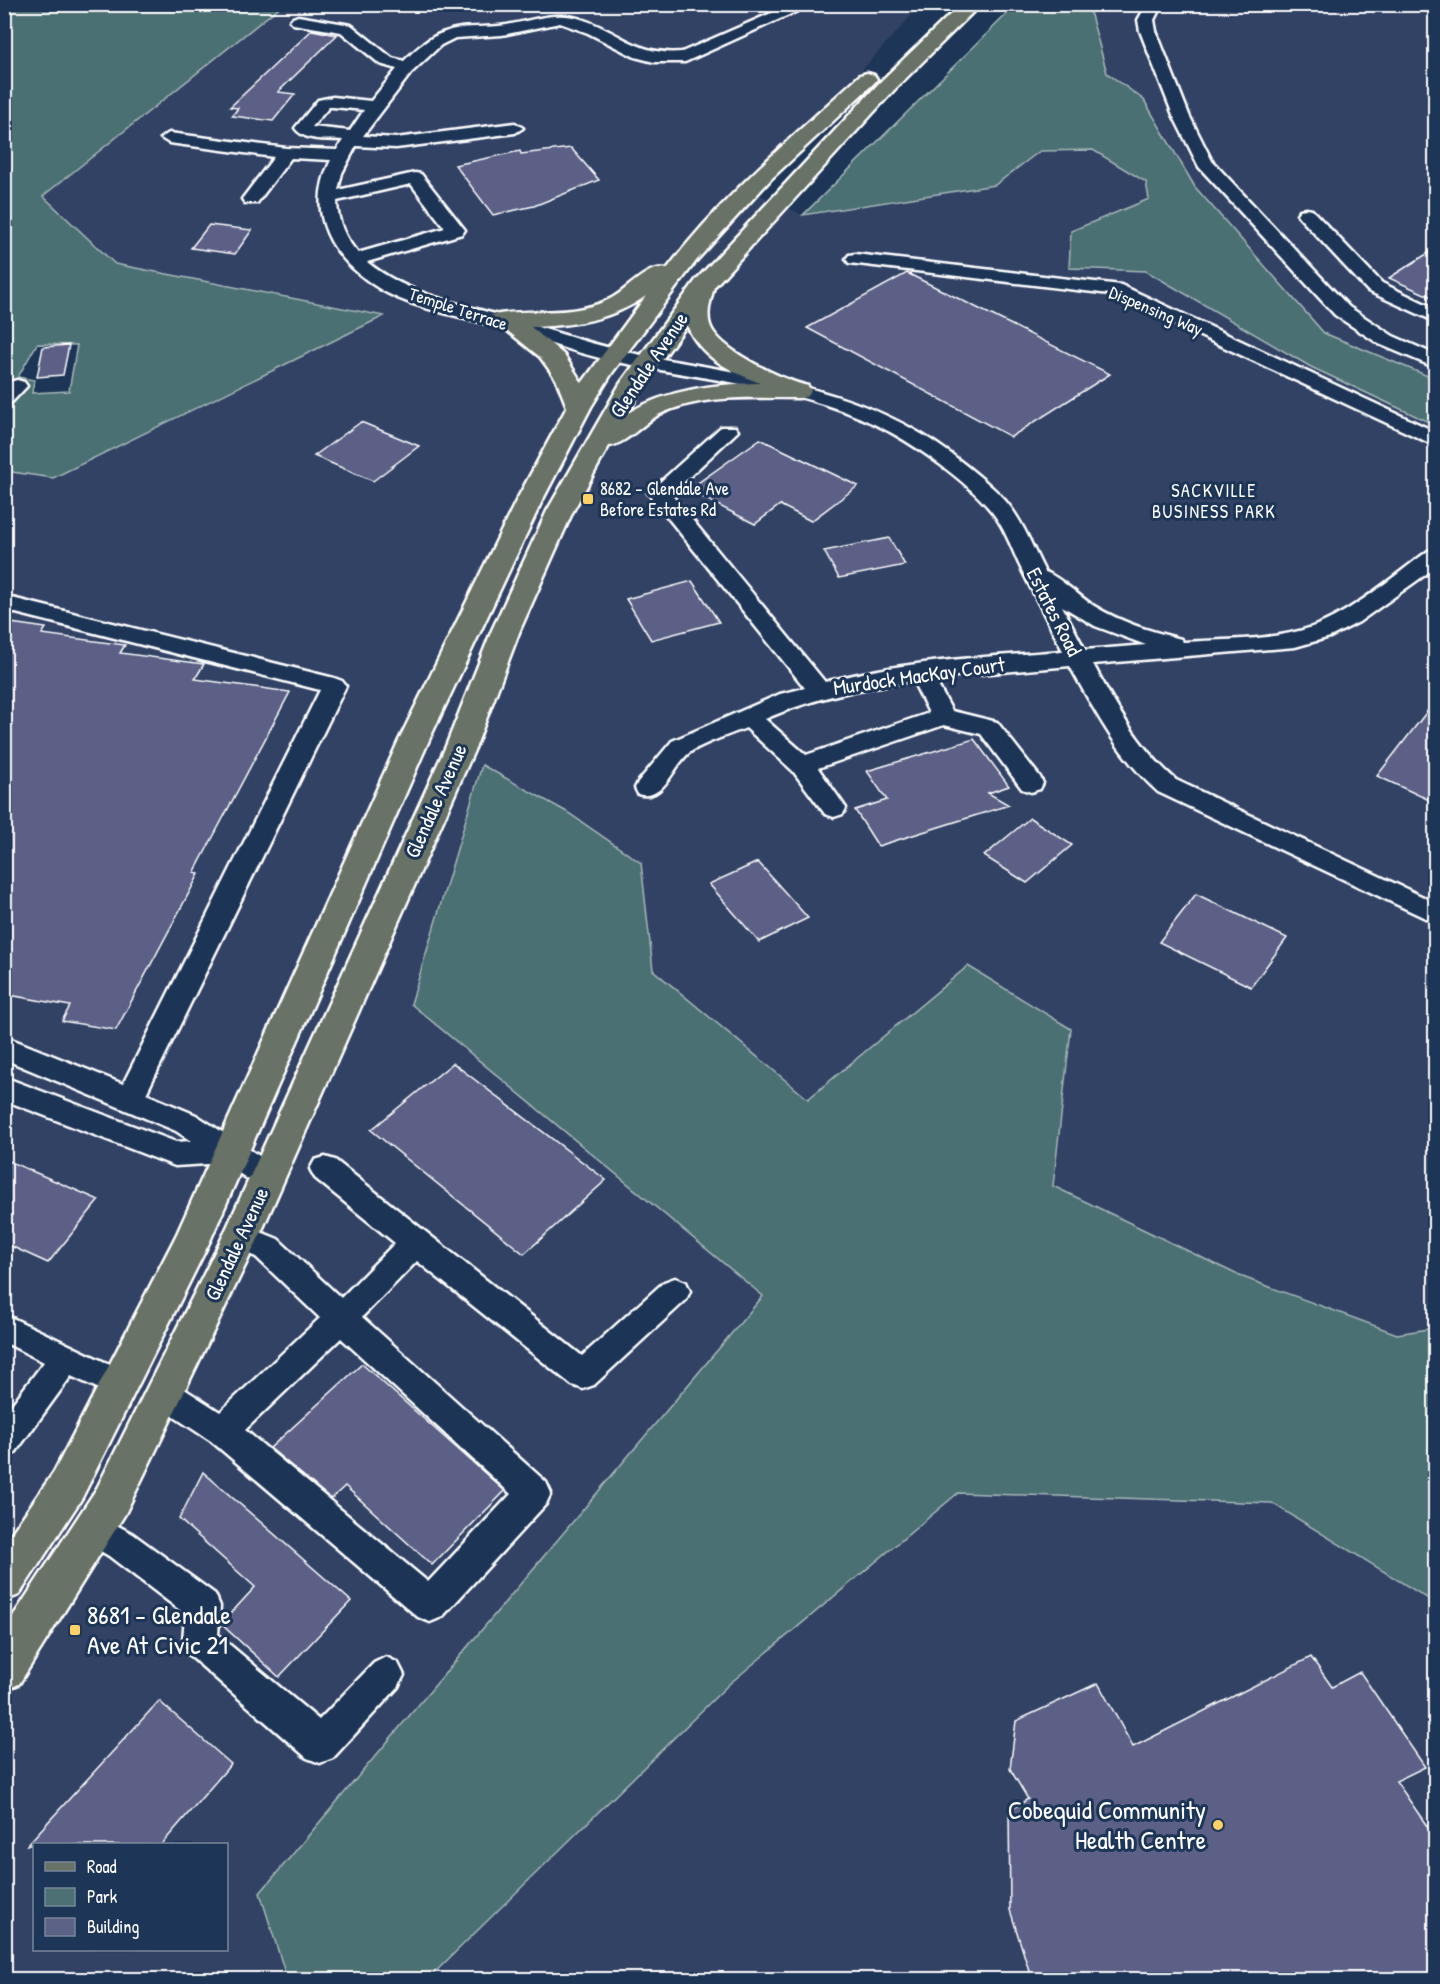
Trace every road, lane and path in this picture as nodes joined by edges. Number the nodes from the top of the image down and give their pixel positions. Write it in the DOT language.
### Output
graph roads {
  1 [pos="946,4"];
  2 [pos="972,4"];
  3 [pos="1155,4"];
  4 [pos="804,5"];
  5 [pos="543,11"];
  6 [pos="298,21"];
  7 [pos="407,67"];
  8 [pos="377,107"];
  9 [pos="515,128"];
  10 [pos="169,138"];
  11 [pos="349,144"];
  12 [pos="286,153"];
  13 [pos="327,198"];
  14 [pos="251,199"];
  15 [pos="1306,214"];
  16 [pos="687,256"];
  17 [pos="855,259"];
  18 [pos="354,260"];
  19 [pos="704,285"];
  20 [pos="1434,316"];
  21 [pos="506,324"];
  22 [pos="1401,332"];
  23 [pos="612,355"];
  24 [pos="648,362"];
  25 [pos="1436,362"];
  26 [pos="799,392"];
  27 [pos="579,407"];
  28 [pos="728,431"];
  29 [pos="1436,440"];
  30 [pos="591,459"];
  31 [pos="1436,556"];
  32 [pos="1031,565"];
  33 [pos="4,603"];
  34 [pos="1201,648"];
  35 [pos="1077,658"];
  36 [pos="920,672"];
  37 [pos="820,691"];
  38 [pos="748,717"];
  39 [pos="944,717"];
  40 [pos="802,765"];
  41 [pos="1031,783"];
  42 [pos="648,788"];
  43 [pos="834,808"];
  44 [pos="1436,914"];
  45 [pos="4,1047"];
  46 [pos="4,1088"];
  47 [pos="130,1098"];
  48 [pos="231,1151"];
  49 [pos="326,1169"];
  50 [pos="268,1177"];
  51 [pos="241,1237"];
  52 [pos="416,1242"];
  53 [pos="675,1291"];
  54 [pos="341,1318"];
  55 [pos="4,1327"];
  56 [pos="66,1358"];
  57 [pos="119,1384"];
  58 [pos="164,1393"];
  59 [pos="222,1431"];
  60 [pos="4,1442"];
  61 [pos="94,1529"];
  62 [pos="4,1581"];
  63 [pos="4,1670"];
  64 [pos="386,1675"];
  1 -- 16 [label="main road, Glendale Avenue"];
  2 -- 19 [label="main road, Glendale Avenue"];
  3 -- 22 [label="street"];
  4 -- 5 [label="street"];
  5 -- 7 [label="street, Temple Terrace"];
  6 -- 7 [label="street"];
  7 -- 8 [label="street, Temple Terrace"];
  8 -- 11 [label="street, Temple Terrace"];
  8 -- 11 [label="street"];
  9 -- 11 [label="street"];
  10 -- 12 [label="street"];
  11 -- 12 [label="street"];
  11 -- 13 [label="street, Temple Terrace"];
  12 -- 14 [label="street"];
  13 -- 18 [label="street, Temple Terrace"];
  13 -- 18 [label="street"];
  15 -- 20 [label="street"];
  16 -- 21 [label="main road"];
  16 -- 23 [label="main road, Glendale Avenue"];
  17 -- 29 [label="street, Dispensing Way"];
  18 -- 21 [label="street, Temple Terrace"];
  19 -- 24 [label="main road, Glendale Avenue"];
  19 -- 26 [label="main road"];
  20 -- 22 [label="street"];
  21 -- 23 [label="street, Temple Terrace"];
  21 -- 27 [label="main road"];
  22 -- 25 [label="street"];
  23 -- 24 [label="street, Temple Terrace"];
  23 -- 27 [label="main road, Glendale Avenue"];
  24 -- 26 [label="street, Estates Road"];
  24 -- 30 [label="main road, Glendale Avenue"];
  26 -- 30 [label="main road"];
  26 -- 32 [label="street, Estates Road"];
  27 -- 48 [label="main road, Glendale Avenue"];
  28 -- 37 [label="street"];
  30 -- 50 [label="main road, Glendale Avenue"];
  31 -- 34 [label="street"];
  32 -- 34 [label="street"];
  32 -- 35 [label="street, Estates Road"];
  33 -- 47 [label="street"];
  34 -- 35 [label="street, Murdock MacKay Court"];
  35 -- 36 [label="street, Murdock MacKay Court"];
  35 -- 44 [label="street, Estates Road"];
  36 -- 37 [label="street, Murdock MacKay Court"];
  36 -- 39 [label="street"];
  37 -- 38 [label="street, Murdock MacKay Court"];
  38 -- 40 [label="street"];
  38 -- 42 [label="street, Murdock MacKay Court"];
  39 -- 40 [label="street"];
  39 -- 41 [label="street"];
  40 -- 43 [label="street"];
  45 -- 47 [label="street"];
  46 -- 48 [label="street"];
  47 -- 48 [label="street"];
  48 -- 50 [label="street"];
  48 -- 57 [label="main road, Glendale Avenue"];
  49 -- 52 [label="street"];
  50 -- 51 [label="main road, Glendale Avenue"];
  51 -- 54 [label="street"];
  51 -- 58 [label="main road, Glendale Avenue"];
  52 -- 53 [label="street"];
  52 -- 54 [label="street"];
  54 -- 59 [label="street"];
  54 -- 59 [label="street"];
  55 -- 56 [label="street"];
  56 -- 57 [label="street"];
  56 -- 60 [label="street"];
  57 -- 62 [label="main road, Glendale Avenue"];
  58 -- 59 [label="street"];
  58 -- 61 [label="main road, Glendale Avenue"];
  61 -- 63 [label="main road, Glendale Avenue"];
  61 -- 64 [label="street"];
}
